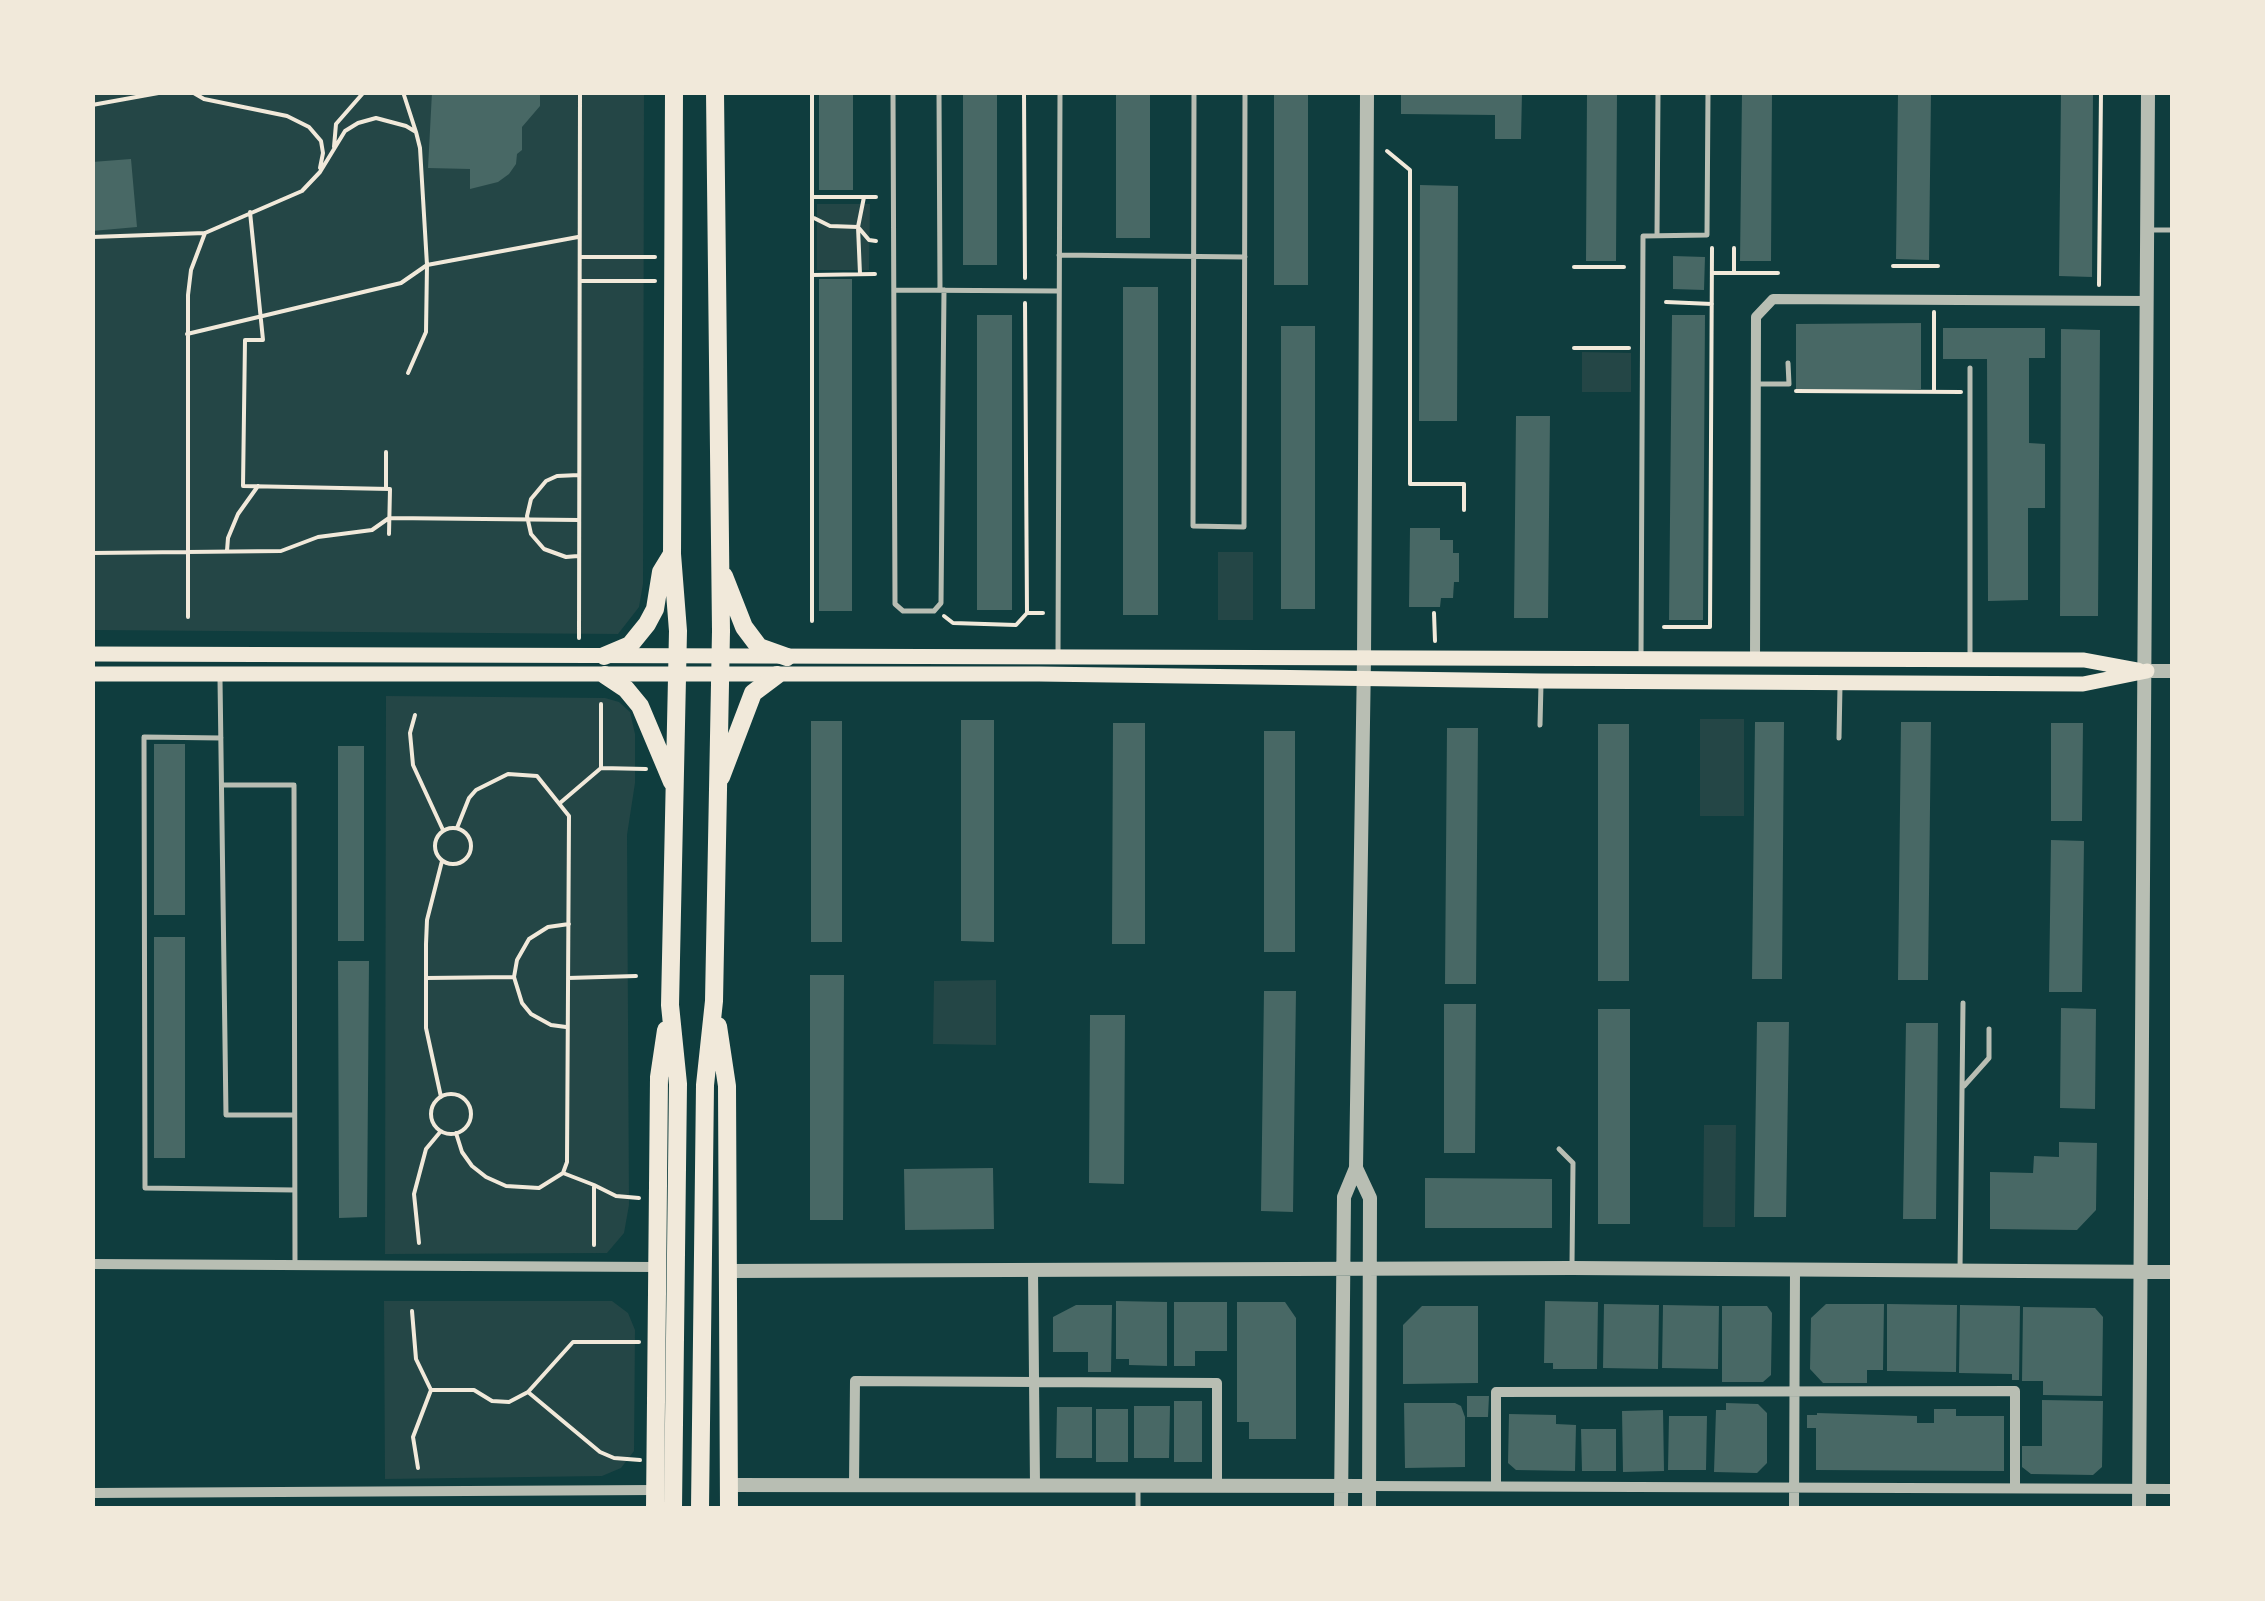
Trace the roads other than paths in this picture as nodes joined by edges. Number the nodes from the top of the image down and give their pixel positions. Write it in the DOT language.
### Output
graph roads {
  1 [pos="674,92"];
  2 [pos="715,92"];
  3 [pos="893,92"];
  4 [pos="938,92"];
  5 [pos="1060,92"];
  6 [pos="1194,92"];
  7 [pos="1245,92"];
  8 [pos="1367,92"];
  9 [pos="1658,92"];
  10 [pos="1708,92"];
  11 [pos="2148,92"];
  12 [pos="2148,230"];
  13 [pos="2172,230"];
  14 [pos="1657,236"];
  15 [pos="1059,255"];
  16 [pos="1194,256"];
  17 [pos="1245,257"];
  18 [pos="894,290"];
  19 [pos="942,290"];
  20 [pos="1058,291"];
  21 [pos="2148,301"];
  22 [pos="1788,363"];
  23 [pos="1970,368"];
  24 [pos="1756,384"];
  25 [pos="718,552"];
  26 [pos="672,554"];
  27 [pos="92,654"];
  28 [pos="787,657"];
  29 [pos="1058,657"];
  30 [pos="1364,659"];
  31 [pos="1641,660"];
  32 [pos="1755,660"];
  33 [pos="1970,660"];
  34 [pos="605,666"];
  35 [pos="677,666"];
  36 [pos="720,666"];
  37 [pos="2146,671"];
  38 [pos="2172,671"];
  39 [pos="92,674"];
  40 [pos="220,676"];
  41 [pos="777,676"];
  42 [pos="1363,679"];
  43 [pos="1541,682"];
  44 [pos="1840,683"];
  45 [pos="1540,725"];
  46 [pos="220,738"];
  47 [pos="1839,738"];
  48 [pos="224,785"];
  49 [pos="716,787"];
  50 [pos="676,792"];
  51 [pos="714,1000"];
  52 [pos="1963,1002"];
  53 [pos="670,1005"];
  54 [pos="1989,1029"];
  55 [pos="1962,1088"];
  56 [pos="294,1115"];
  57 [pos="1559,1149"];
  58 [pos="1356,1168"];
  59 [pos="294,1190"];
  60 [pos="92,1264"];
  61 [pos="296,1265"];
  62 [pos="655,1267"];
  63 [pos="1572,1268"];
  64 [pos="1343,1269"];
  65 [pos="1370,1269"];
  66 [pos="1033,1270"];
  67 [pos="1795,1270"];
  68 [pos="1960,1270"];
  69 [pos="728,1271"];
  70 [pos="2140,1272"];
  71 [pos="2172,1272"];
  72 [pos="1034,1382"];
  73 [pos="1794,1391"];
  74 [pos="729,1485"];
  75 [pos="854,1485"];
  76 [pos="1035,1485"];
  77 [pos="1138,1486"];
  78 [pos="1217,1486"];
  79 [pos="1342,1486"];
  80 [pos="1369,1486"];
  81 [pos="1496,1486"];
  82 [pos="1794,1488"];
  83 [pos="2015,1488"];
  84 [pos="2140,1489"];
  85 [pos="2172,1489"];
  86 [pos="92,1493"];
  87 [pos="655,1499"];
  88 [pos="673,1508"];
  89 [pos="700,1508"];
  90 [pos="729,1508"];
  91 [pos="1138,1508"];
  92 [pos="1342,1508"];
  93 [pos="1369,1508"];
  94 [pos="1794,1508"];
  95 [pos="2140,1508"];
  1 -- 26 [label="main road"];
  2 -- 25 [label="main road"];
  3 -- 18 [label="lane"];
  4 -- 19 [label="lane"];
  5 -- 15 [label="lane"];
  6 -- 16 [label="lane"];
  7 -- 17 [label="lane"];
  8 -- 30 [label="street"];
  9 -- 14 [label="lane"];
  10 -- 14 [label="lane"];
  11 -- 12 [label="street"];
  12 -- 13 [label="lane"];
  12 -- 21 [label="street"];
  14 -- 31 [label="lane"];
  15 -- 16 [label="lane"];
  15 -- 20 [label="lane"];
  16 -- 17 [label="lane"];
  16 -- 17 [label="lane"];
  18 -- 19 [label="lane"];
  18 -- 19 [label="lane"];
  19 -- 20 [label="lane"];
  20 -- 29 [label="lane"];
  21 -- 24 [label="street"];
  21 -- 37 [label="street"];
  22 -- 24 [label="lane"];
  23 -- 33 [label="lane"];
  24 -- 32 [label="street"];
  25 -- 28 [label="main road"];
  25 -- 36 [label="main road"];
  26 -- 34 [label="main road"];
  26 -- 35 [label="main road"];
  27 -- 34 [label="main road"];
  28 -- 29 [label="main road"];
  28 -- 36 [label="main road"];
  29 -- 30 [label="main road"];
  30 -- 31 [label="main road"];
  30 -- 42 [label="street"];
  31 -- 32 [label="main road"];
  32 -- 33 [label="main road"];
  33 -- 37 [label="main road"];
  34 -- 35 [label="main road"];
  34 -- 40 [label="main road"];
  34 -- 50 [label="main road"];
  35 -- 36 [label="main road"];
  35 -- 50 [label="main road"];
  36 -- 41 [label="main road"];
  36 -- 49 [label="main road"];
  37 -- 38 [label="street"];
  37 -- 44 [label="main road"];
  37 -- 70 [label="street"];
  39 -- 40 [label="main road"];
  40 -- 46 [label="lane"];
  41 -- 42 [label="main road"];
  41 -- 49 [label="main road"];
  42 -- 43 [label="main road"];
  42 -- 58 [label="street"];
  43 -- 44 [label="main road"];
  43 -- 45 [label="lane"];
  44 -- 47 [label="lane"];
  46 -- 48 [label="lane"];
  46 -- 59 [label="lane"];
  48 -- 56 [label="lane"];
  48 -- 56 [label="lane"];
  49 -- 51 [label="main road"];
  50 -- 53 [label="main road"];
  51 -- 69 [label="main road"];
  51 -- 89 [label="main road"];
  52 -- 55 [label="lane"];
  53 -- 62 [label="main road"];
  53 -- 88 [label="main road"];
  54 -- 55 [label="lane"];
  55 -- 68 [label="lane"];
  56 -- 59 [label="lane"];
  57 -- 63 [label="lane"];
  58 -- 64 [label="street"];
  58 -- 65 [label="street"];
  59 -- 61 [label="lane"];
  60 -- 61 [label="street"];
  61 -- 62 [label="street"];
  62 -- 87 [label="main road"];
  63 -- 65 [label="street"];
  63 -- 67 [label="street"];
  64 -- 65 [label="street"];
  64 -- 66 [label="street"];
  64 -- 79 [label="street"];
  65 -- 80 [label="street"];
  66 -- 69 [label="street"];
  66 -- 72 [label="street"];
  67 -- 68 [label="street"];
  67 -- 73 [label="street"];
  68 -- 70 [label="street"];
  69 -- 74 [label="main road"];
  70 -- 71 [label="street"];
  70 -- 84 [label="street"];
  72 -- 75 [label="street"];
  72 -- 76 [label="street"];
  72 -- 78 [label="street"];
  73 -- 81 [label="street"];
  73 -- 82 [label="street"];
  73 -- 83 [label="street"];
  74 -- 75 [label="street"];
  74 -- 90 [label="main road"];
  75 -- 76 [label="street"];
  76 -- 77 [label="street"];
  77 -- 78 [label="street"];
  77 -- 91 [label="lane"];
  78 -- 79 [label="street"];
  79 -- 80 [label="street"];
  79 -- 92 [label="street"];
  80 -- 81 [label="street"];
  80 -- 93 [label="street"];
  81 -- 82 [label="street"];
  82 -- 83 [label="street"];
  82 -- 94 [label="street"];
  83 -- 84 [label="street"];
  84 -- 85 [label="street"];
  84 -- 95 [label="street"];
  86 -- 87 [label="street"];
}
